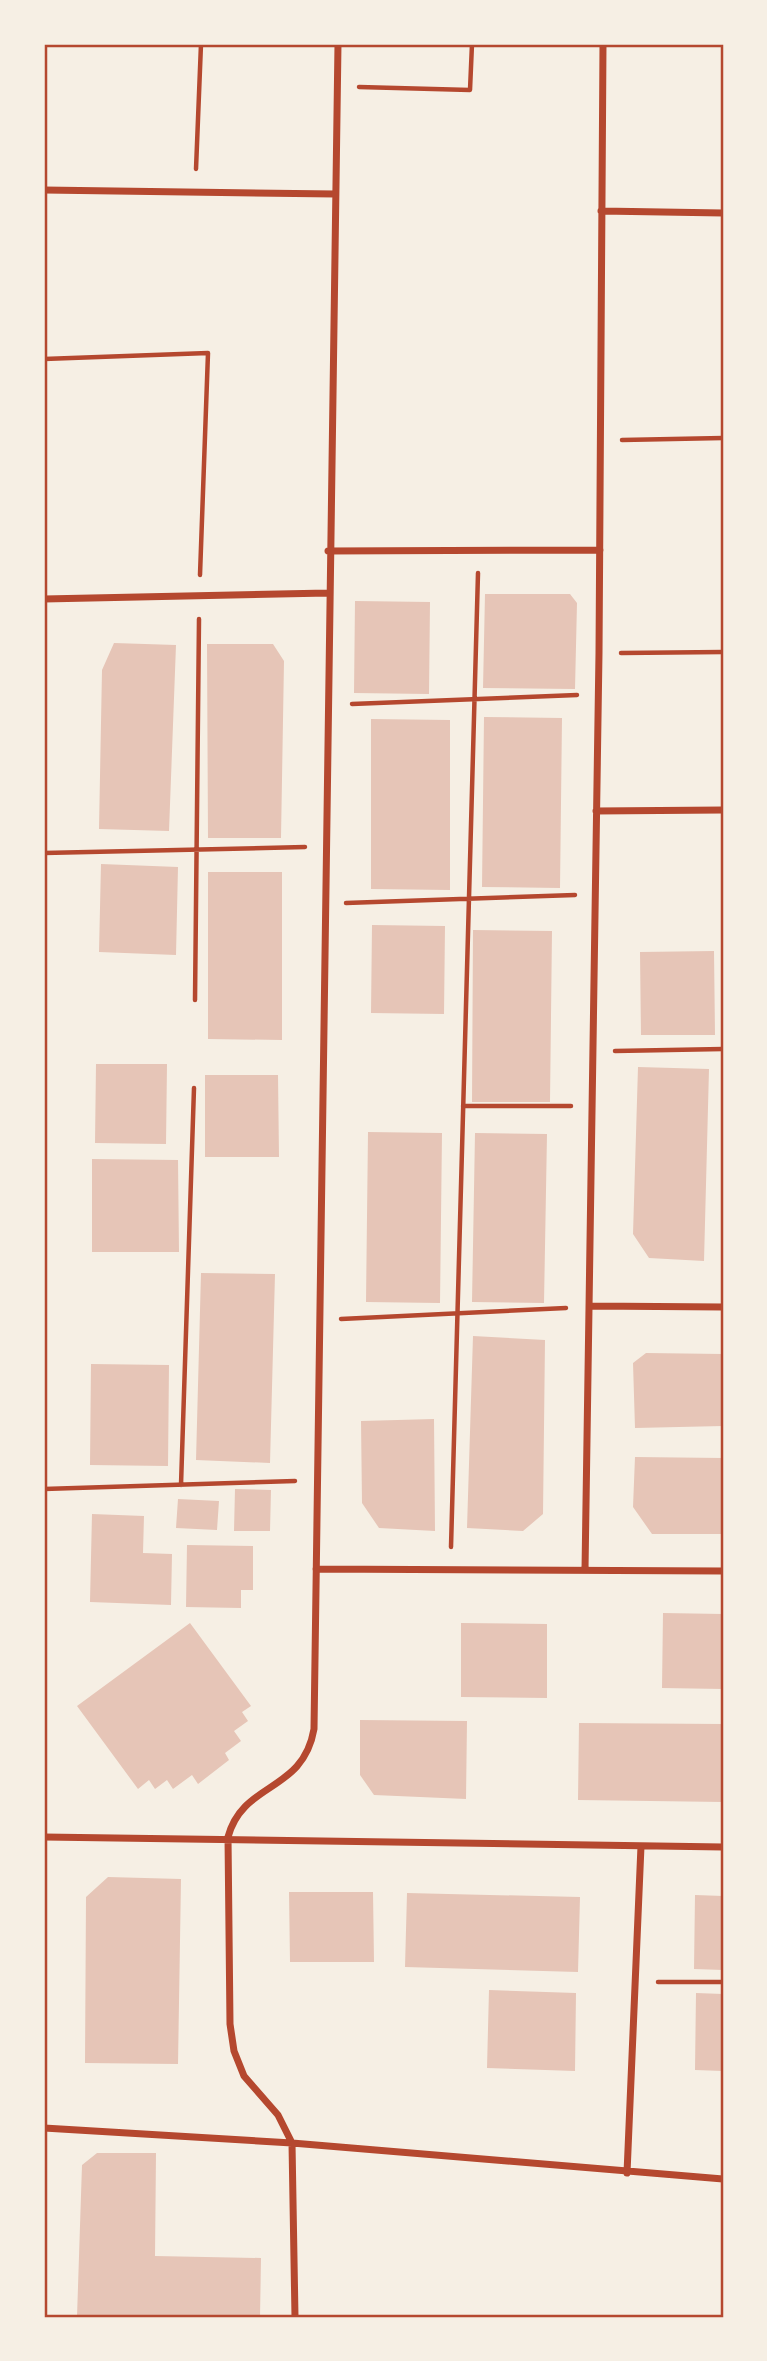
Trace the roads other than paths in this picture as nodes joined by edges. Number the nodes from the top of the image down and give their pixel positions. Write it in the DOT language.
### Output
graph roads {
  1 [pos="338,44"];
  2 [pos="603,44"];
  3 [pos="44,190"];
  4 [pos="335,194"];
  5 [pos="601,211"];
  6 [pos="723,213"];
  7 [pos="600,550"];
  8 [pos="328,551"];
  9 [pos="328,593"];
  10 [pos="44,599"];
  11 [pos="723,810"];
  12 [pos="596,811"];
  13 [pos="590,1306"];
  14 [pos="723,1307"];
  15 [pos="316,1569"];
  16 [pos="585,1570"];
  17 [pos="723,1571"];
  18 [pos="44,1837"];
  19 [pos="228,1837"];
  20 [pos="641,1846"];
  21 [pos="723,1847"];
  22 [pos="44,2128"];
  23 [pos="292,2143"];
  24 [pos="627,2173"];
  25 [pos="723,2179"];
  26 [pos="295,2317"];
  1 -- 4 [label="street"];
  2 -- 5 [label="street"];
  3 -- 4 [label="street"];
  4 -- 8 [label="street"];
  5 -- 6 [label="street"];
  5 -- 7 [label="street"];
  7 -- 8 [label="street"];
  7 -- 12 [label="street"];
  8 -- 9 [label="street"];
  9 -- 10 [label="street"];
  9 -- 15 [label="street"];
  11 -- 12 [label="street"];
  12 -- 13 [label="street"];
  13 -- 14 [label="street"];
  13 -- 16 [label="street"];
  15 -- 16 [label="street"];
  15 -- 19 [label="street"];
  16 -- 17 [label="street"];
  18 -- 19 [label="street"];
  19 -- 20 [label="street"];
  19 -- 23 [label="street"];
  20 -- 21 [label="street"];
  20 -- 24 [label="street"];
  22 -- 23 [label="street"];
  23 -- 24 [label="street"];
  23 -- 26 [label="street"];
  24 -- 25 [label="street"];
}
